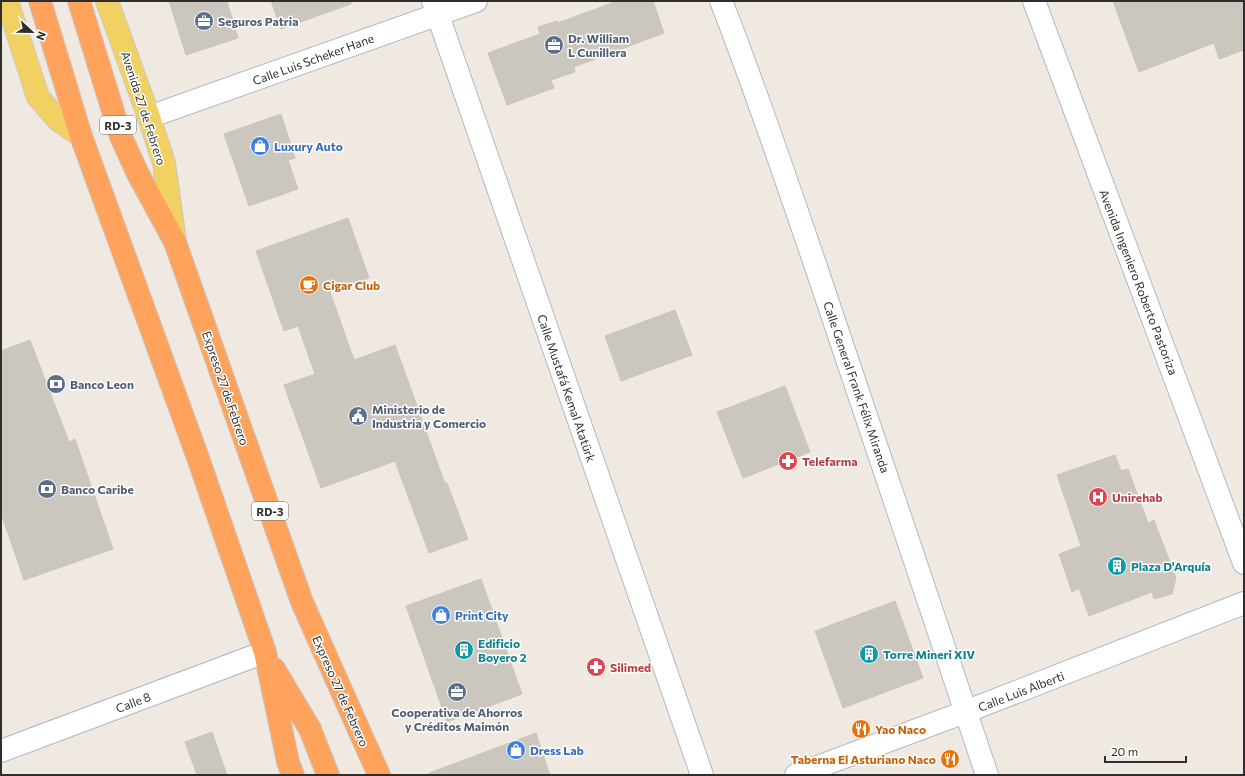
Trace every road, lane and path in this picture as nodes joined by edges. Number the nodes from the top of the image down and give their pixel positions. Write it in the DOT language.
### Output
graph roads {
  1 [pos="7,1"];
  2 [pos="40,1"];
  3 [pos="78,1"];
  4 [pos="107,1"];
  5 [pos="476,1"];
  6 [pos="722,1"];
  7 [pos="1034,1"];
  8 [pos="435,8"];
  9 [pos="150,117"];
  10 [pos="81,136"];
  11 [pos="175,242"];
  12 [pos="1244,563"];
  13 [pos="1244,604"];
  14 [pos="264,652"];
  15 [pos="965,712"];
  16 [pos="1,751"];
  17 [pos="293,775"];
  18 [pos="328,775"];
  19 [pos="379,775"];
  20 [pos="702,775"];
  21 [pos="796,775"];
  22 [pos="987,775"];
  1 -- 10 [label="main road"];
  2 -- 10 [label="highway"];
  3 -- 11 [label="highway, Expreso 27 de Febrero / RD-3"];
  4 -- 9 [label="main road, Avenida 27 de Febrero / RD-3"];
  5 -- 8 [label="street, Calle Luis Scheker Hane"];
  6 -- 15 [label="street, Calle General Frank Félix Miranda"];
  7 -- 12 [label="street, Avenida Ingeniero Roberto Pastoriza"];
  8 -- 9 [label="street, Calle Luis Scheker Hane"];
  8 -- 20 [label="street, Calle Mustafá Kemal Atatürk"];
  9 -- 11 [label="main road, Avenida 27 de Febrero / RD-3"];
  10 -- 14 [label="highway"];
  11 -- 19 [label="highway, Expreso 27 de Febrero / RD-3"];
  13 -- 15 [label="street, Calle Luis Alberti"];
  14 -- 16 [label="street, Calle 8"];
  14 -- 17 [label="highway"];
  14 -- 18 [label="highway"];
  15 -- 21 [label="street, Calle Luis Alberti"];
  15 -- 22 [label="street, Calle General Frank Félix Miranda"];
}
